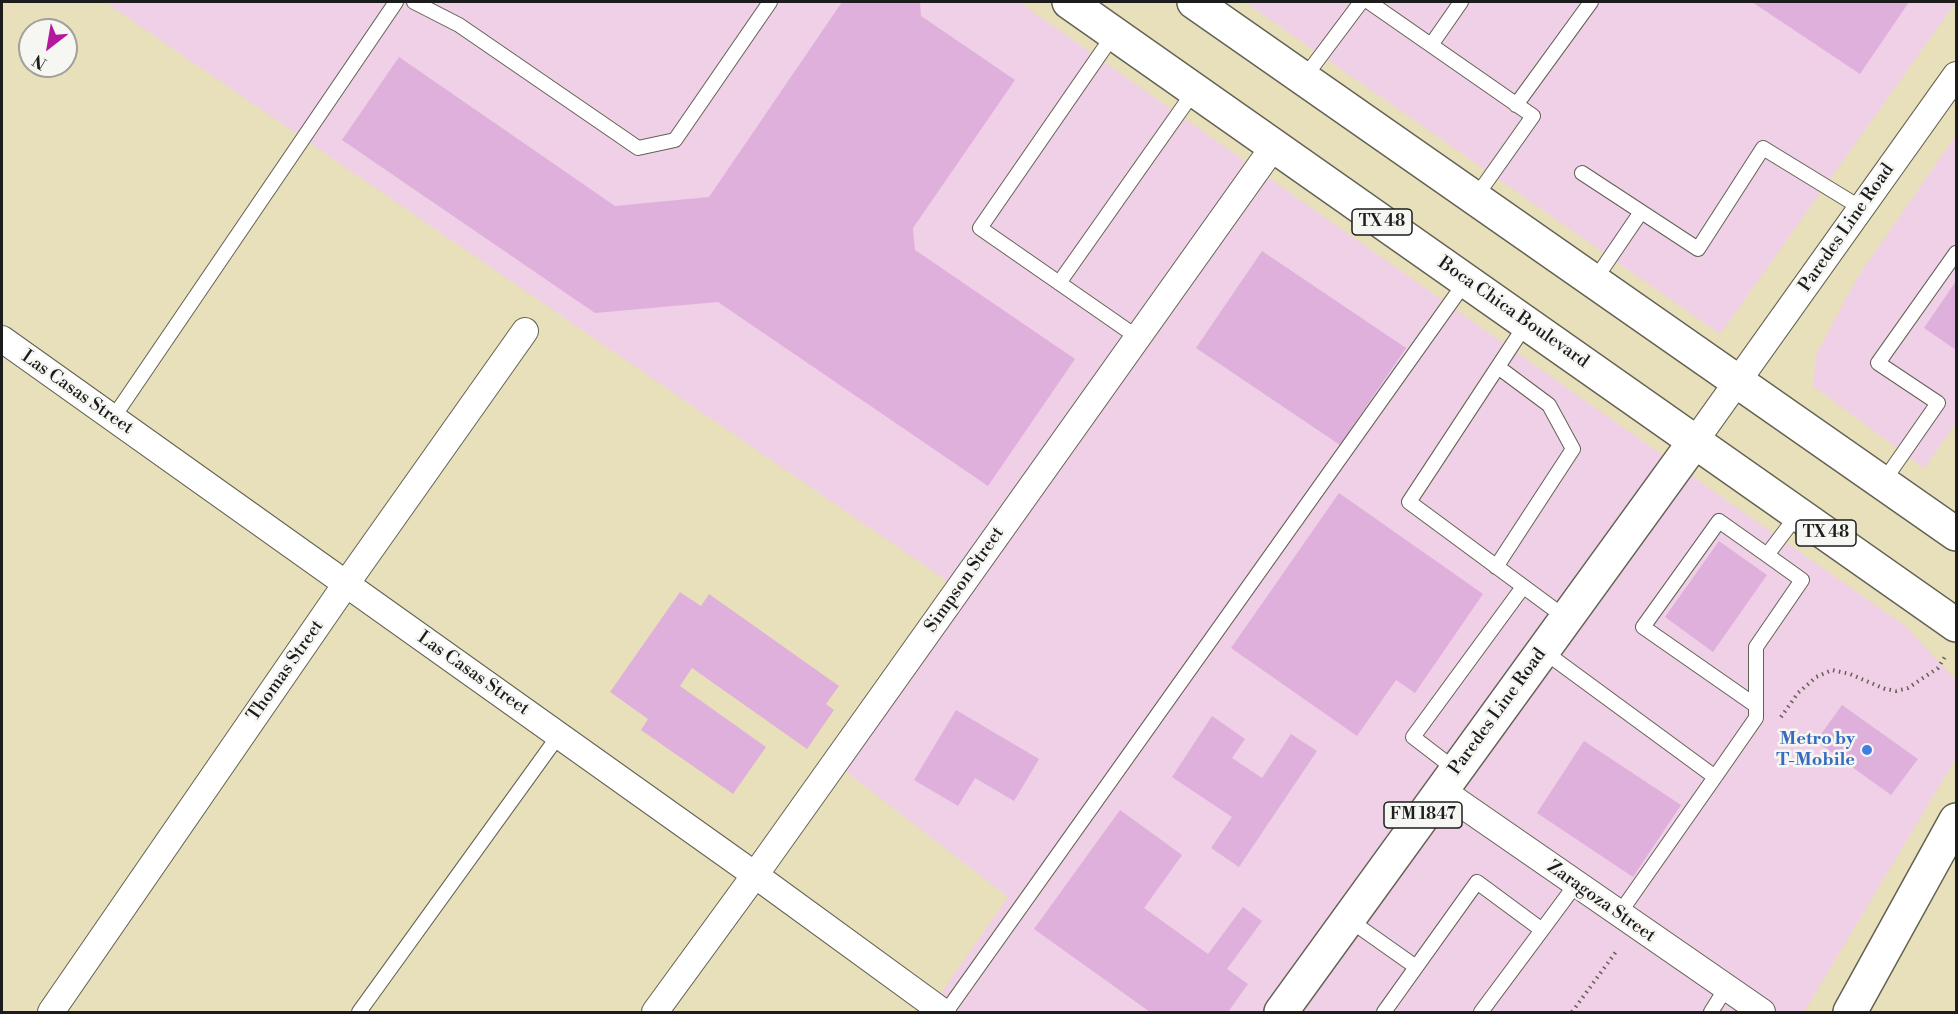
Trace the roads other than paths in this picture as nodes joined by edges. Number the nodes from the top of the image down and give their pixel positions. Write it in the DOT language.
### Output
graph roads {
  1 [pos="396,2"];
  2 [pos="414,2"];
  3 [pos="770,2"];
  4 [pos="1069,2"];
  5 [pos="1194,2"];
  6 [pos="1360,2"];
  7 [pos="1370,2"];
  8 [pos="1461,2"];
  9 [pos="1591,2"];
  10 [pos="1114,33"];
  11 [pos="1431,45"];
  12 [pos="1956,75"];
  13 [pos="1305,78"];
  14 [pos="1195,90"];
  15 [pos="1516,105"];
  16 [pos="1274,146"];
  17 [pos="1582,173"];
  18 [pos="1475,198"];
  19 [pos="1862,208"];
  20 [pos="1641,212"];
  21 [pos="1956,253"];
  22 [pos="1467,281"];
  23 [pos="1594,281"];
  24 [pos="1059,283"];
  25 [pos="1526,324"];
  26 [pos="525,331"];
  27 [pos="1137,337"];
  28 [pos="2,339"];
  29 [pos="1498,367"];
  30 [pos="1738,381"];
  31 [pos="113,418"];
  32 [pos="1695,441"];
  33 [pos="1883,482"];
  34 [pos="1798,514"];
  35 [pos="1956,534"];
  36 [pos="1767,555"];
  37 [pos="1496,567"];
  38 [pos="346,584"];
  39 [pos="1523,586"];
  40 [pos="1566,618"];
  41 [pos="1956,625"];
  42 [pos="1542,650"];
  43 [pos="1755,705"];
  44 [pos="558,735"];
  45 [pos="1715,777"];
  46 [pos="1448,780"];
  47 [pos="1956,820"];
  48 [pos="1956,845"];
  49 [pos="755,875"];
  50 [pos="1926,875"];
  51 [pos="1576,884"];
  52 [pos="1619,915"];
  53 [pos="1348,919"];
  54 [pos="1542,930"];
  55 [pos="1416,967"];
  56 [pos="1726,988"];
  57 [pos="51,1012"];
  58 [pos="359,1012"];
  59 [pos="655,1012"];
  60 [pos="944,1012"];
  61 [pos="1281,1012"];
  62 [pos="1384,1012"];
  63 [pos="1481,1012"];
  64 [pos="1711,1012"];
  65 [pos="1762,1012"];
  66 [pos="1850,1012"];
  1 -- 31 [label="lane"];
  2 -- 3 [label="lane"];
  4 -- 10 [label="main road, Boca Chica Boulevard / TX 48"];
  5 -- 13 [label="main road"];
  6 -- 13 [label="lane"];
  7 -- 11 [label="lane"];
  8 -- 11 [label="lane"];
  9 -- 15 [label="lane"];
  10 -- 14 [label="main road, Boca Chica Boulevard / TX 48"];
  10 -- 24 [label="lane"];
  11 -- 15 [label="lane"];
  12 -- 19 [label="street, Paredes Line Road"];
  13 -- 18 [label="main road"];
  14 -- 16 [label="main road, Boca Chica Boulevard / TX 48"];
  14 -- 24 [label="lane"];
  15 -- 18 [label="lane"];
  16 -- 22 [label="main road, Boca Chica Boulevard / TX 48"];
  16 -- 27 [label="street, Simpson Street"];
  17 -- 20 [label="lane"];
  18 -- 23 [label="main road"];
  19 -- 20 [label="lane"];
  19 -- 30 [label="street, Paredes Line Road"];
  20 -- 23 [label="lane"];
  21 -- 33 [label="lane"];
  22 -- 25 [label="main road, Boca Chica Boulevard / TX 48"];
  22 -- 60 [label="lane"];
  23 -- 30 [label="main road"];
  24 -- 27 [label="lane"];
  25 -- 29 [label="lane"];
  25 -- 32 [label="main road, Boca Chica Boulevard / TX 48"];
  26 -- 38 [label="street, Thomas Street"];
  27 -- 49 [label="street, Simpson Street"];
  28 -- 31 [label="street, Las Casas Street"];
  29 -- 37 [label="lane"];
  29 -- 37 [label="lane"];
  30 -- 32 [label="street, Paredes Line Road"];
  30 -- 33 [label="main road"];
  31 -- 38 [label="street, Las Casas Street"];
  32 -- 34 [label="main road, Boca Chica Boulevard / TX 48"];
  32 -- 40 [label="main road, Paredes Line Road / FM 1847"];
  33 -- 35 [label="main road"];
  34 -- 36 [label="lane"];
  34 -- 41 [label="main road, Boca Chica Boulevard / TX 48"];
  36 -- 43 [label="lane"];
  36 -- 43 [label="lane"];
  37 -- 39 [label="lane"];
  38 -- 44 [label="street, Las Casas Street"];
  38 -- 57 [label="street, Thomas Street"];
  39 -- 40 [label="lane"];
  39 -- 46 [label="lane"];
  40 -- 42 [label="main road, Paredes Line Road / FM 1847"];
  42 -- 45 [label="lane"];
  42 -- 46 [label="main road, Paredes Line Road / FM 1847"];
  43 -- 45 [label="lane"];
  44 -- 49 [label="street, Las Casas Street"];
  44 -- 58 [label="lane"];
  45 -- 52 [label="lane"];
  46 -- 51 [label="street, Zaragoza Street"];
  46 -- 53 [label="main road, Paredes Line Road / FM 1847"];
  47 -- 50 [label="main road"];
  48 -- 50 [label="main road"];
  49 -- 59 [label="street, Simpson Street"];
  49 -- 60 [label="street, Las Casas Street"];
  50 -- 66 [label="main road"];
  51 -- 52 [label="street, Zaragoza Street"];
  51 -- 54 [label="lane"];
  52 -- 56 [label="street, Zaragoza Street"];
  53 -- 55 [label="lane"];
  53 -- 61 [label="main road, Paredes Line Road / FM 1847"];
  54 -- 55 [label="lane"];
  54 -- 63 [label="lane"];
  55 -- 62 [label="lane"];
  56 -- 64 [label="lane"];
  56 -- 65 [label="street, Zaragoza Street"];
}
